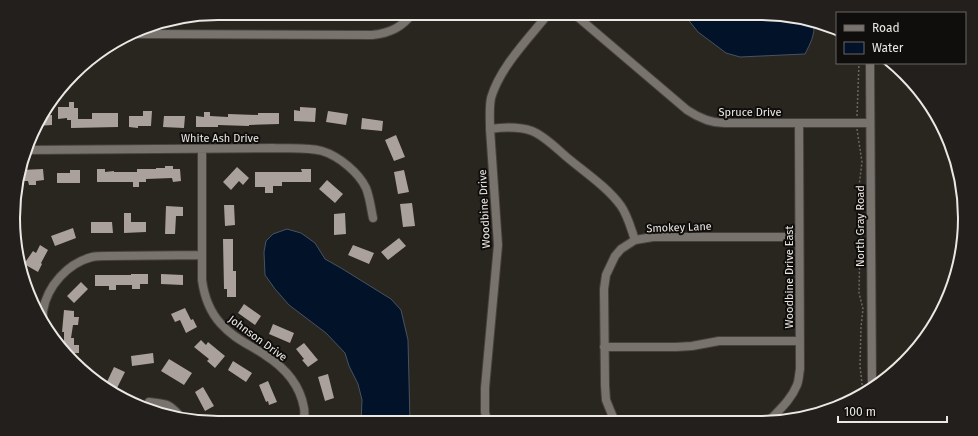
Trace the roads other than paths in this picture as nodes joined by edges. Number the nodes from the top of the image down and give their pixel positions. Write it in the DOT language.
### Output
graph roads {
  1 [pos="408,20"];
  2 [pos="544,20"];
  3 [pos="581,20"];
  4 [pos="145,34"];
  5 [pos="870,64"];
  6 [pos="799,123"];
  7 [pos="870,123"];
  8 [pos="490,129"];
  9 [pos="202,149"];
  10 [pos="32,150"];
  11 [pos="373,218"];
  12 [pos="800,237"];
  13 [pos="635,240"];
  14 [pos="202,255"];
  15 [pos="43,311"];
  16 [pos="800,341"];
  17 [pos="604,347"];
  18 [pos="872,382"];
  19 [pos="150,402"];
  20 [pos="176,411"];
  21 [pos="304,416"];
  22 [pos="486,416"];
  23 [pos="613,416"];
  24 [pos="774,416"];
  1 -- 4 [label="street"];
  2 -- 8 [label="street, Woodbine Drive"];
  3 -- 6 [label="street, Spruce Drive"];
  5 -- 7 [label="street, North Gray Road"];
  6 -- 7 [label="street, Spruce Drive"];
  6 -- 12 [label="street, Woodbine Drive East"];
  7 -- 18 [label="street, North Gray Road"];
  8 -- 13 [label="street"];
  8 -- 22 [label="street, Woodbine Drive"];
  9 -- 10 [label="street, White Ash Drive"];
  9 -- 11 [label="street, White Ash Drive"];
  9 -- 14 [label="street, Johnson Drive"];
  12 -- 13 [label="street, Smokey Lane"];
  12 -- 16 [label="street, Woodbine Drive East"];
  13 -- 17 [label="street, Smokey Lane"];
  14 -- 15 [label="street"];
  14 -- 21 [label="street, Johnson Drive"];
  16 -- 17 [label="street"];
  16 -- 24 [label="street, Woodbine Drive East"];
  17 -- 23 [label="street, Smokey Lane"];
  19 -- 20 [label="street"];
}
